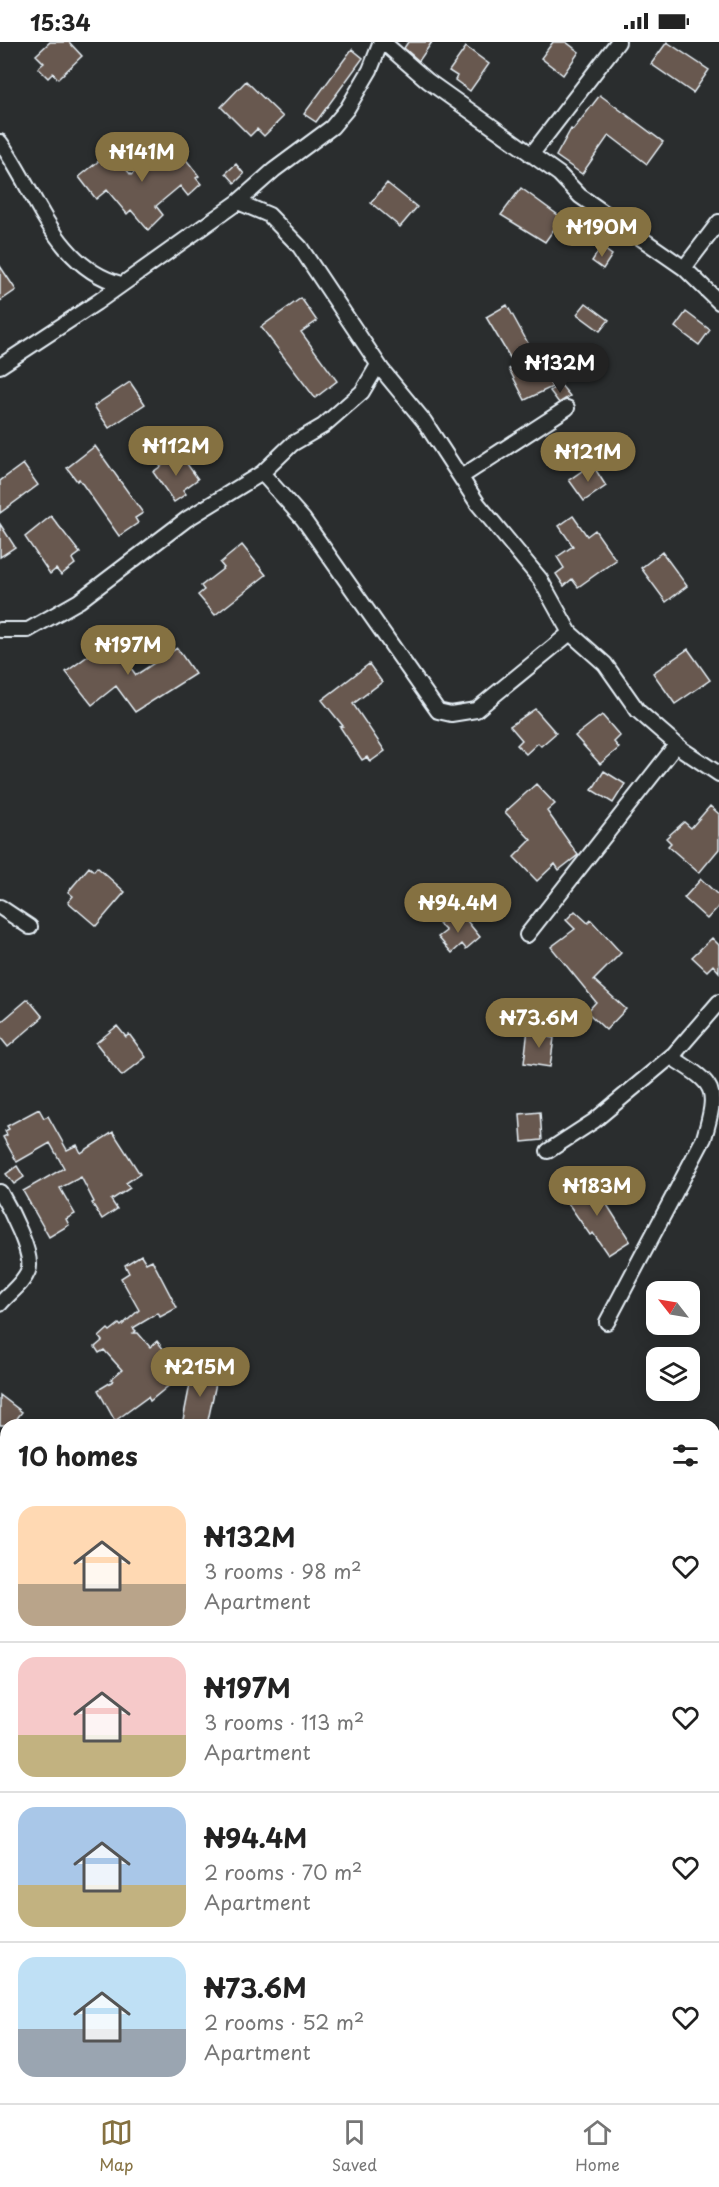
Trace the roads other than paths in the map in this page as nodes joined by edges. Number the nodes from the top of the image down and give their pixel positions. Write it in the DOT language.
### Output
graph roads {
  1 [pos="382,42"];
  2 [pos="618,42"];
  3 [pos="0,142"];
  4 [pos="531,154"];
  5 [pos="238,202"];
  6 [pos="719,222"];
  7 [pos="684,268"];
  8 [pos="121,284"];
  9 [pos="719,302"];
  10 [pos="378,365"];
  11 [pos="0,366"];
  12 [pos="567,408"];
  13 [pos="262,473"];
  14 [pos="461,477"];
  15 [pos="0,630"];
  16 [pos="570,633"];
  17 [pos="676,745"];
  18 [pos="719,774"];
  19 [pos="0,907"];
  20 [pos="30,927"];
  21 [pos="527,935"];
  22 [pos="719,1002"];
  23 [pos="671,1057"];
  24 [pos="548,1151"];
  25 [pos="0,1192"];
  26 [pos="0,1304"];
  27 [pos="606,1322"];
  1 -- 4 [label="street"];
  1 -- 5 [label="street"];
  2 -- 4 [label="street"];
  3 -- 8 [label="street"];
  4 -- 7 [label="street"];
  5 -- 8 [label="street"];
  5 -- 10 [label="street"];
  6 -- 7 [label="street"];
  7 -- 9 [label="street"];
  8 -- 11 [label="street"];
  10 -- 13 [label="street"];
  10 -- 14 [label="street"];
  12 -- 14 [label="street"];
  13 -- 15 [label="street"];
  13 -- 16 [label="street"];
  14 -- 16 [label="street"];
  16 -- 17 [label="street"];
  17 -- 18 [label="street"];
  17 -- 21 [label="street"];
  19 -- 20 [label="street"];
  22 -- 23 [label="street"];
  23 -- 24 [label="street"];
  23 -- 27 [label="street"];
  25 -- 26 [label="street"];
}
